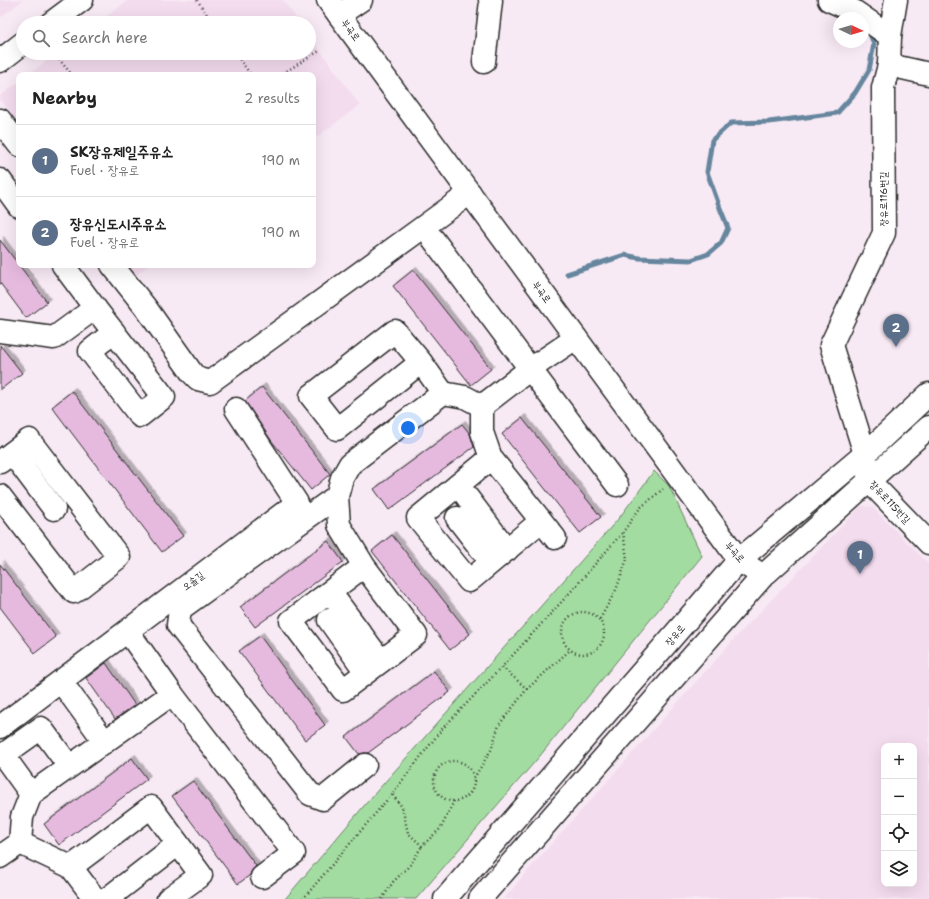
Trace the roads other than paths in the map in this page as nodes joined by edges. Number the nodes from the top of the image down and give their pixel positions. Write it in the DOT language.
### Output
graph roads {
  1 [pos="82,0"];
  2 [pos="361,0"];
  3 [pos="491,0"];
  4 [pos="829,0"];
  5 [pos="896,0"];
  6 [pos="334,7"];
  7 [pos="60,16"];
  8 [pos="890,36"];
  9 [pos="16,49"];
  10 [pos="0,60"];
  11 [pos="484,62"];
  12 [pos="889,65"];
  13 [pos="929,74"];
  14 [pos="0,120"];
  15 [pos="16,141"];
  16 [pos="0,180"];
  17 [pos="470,193"];
  18 [pos="16,202"];
  19 [pos="433,239"];
  20 [pos="65,268"];
  21 [pos="114,268"];
  22 [pos="96,308"];
  23 [pos="0,331"];
  24 [pos="114,332"];
  25 [pos="576,338"];
  26 [pos="421,362"];
  27 [pos="530,369"];
  28 [pos="443,393"];
  29 [pos="929,394"];
  30 [pos="482,406"];
  31 [pos="236,409"];
  32 [pos="929,427"];
  33 [pos="865,454"];
  34 [pos="6,457"];
  35 [pos="491,458"];
  36 [pos="869,481"];
  37 [pos="458,485"];
  38 [pos="617,485"];
  39 [pos="0,496"];
  40 [pos="337,496"];
  41 [pos="54,509"];
  42 [pos="457,518"];
  43 [pos="929,543"];
  44 [pos="499,556"];
  45 [pos="739,560"];
  46 [pos="364,566"];
  47 [pos="763,576"];
  48 [pos="330,592"];
  49 [pos="329,620"];
  50 [pos="131,636"];
  51 [pos="374,667"];
  52 [pos="65,687"];
  53 [pos="172,694"];
  54 [pos="0,727"];
  55 [pos="105,742"];
  56 [pos="365,765"];
  57 [pos="69,766"];
  58 [pos="31,794"];
  59 [pos="20,842"];
  60 [pos="178,844"];
  61 [pos="0,857"];
  62 [pos="71,867"];
  63 [pos="262,877"];
  64 [pos="95,899"];
  65 [pos="107,899"];
  66 [pos="168,899"];
  67 [pos="445,899"];
  68 [pos="480,899"];
  1 -- 7 [label="street"];
  2 -- 6 [label="street"];
  3 -- 11 [label="street"];
  4 -- 8 [label="street"];
  5 -- 8 [label="street, 장유로116번길"];
  6 -- 17 [label="street, 부곡로"];
  8 -- 12 [label="street, 장유로116번길"];
  9 -- 10 [label="street"];
  12 -- 13 [label="street"];
  12 -- 33 [label="street, 장유로116번길"];
  14 -- 15 [label="street"];
  16 -- 18 [label="street"];
  17 -- 21 [label="street"];
  17 -- 25 [label="street, 부곡로"];
  19 -- 27 [label="street"];
  20 -- 22 [label="street"];
  22 -- 23 [label="street"];
  22 -- 24 [label="street"];
  25 -- 27 [label="street"];
  25 -- 45 [label="street, 부곡로"];
  26 -- 26 [label="street"];
  26 -- 28 [label="street"];
  27 -- 30 [label="street"];
  27 -- 38 [label="street"];
  28 -- 30 [label="street"];
  28 -- 40 [label="street"];
  29 -- 33 [label="street, 장유로"];
  30 -- 35 [label="street"];
  31 -- 54 [label="street, 오솔길"];
  32 -- 36 [label="street"];
  33 -- 36 [label="street, 장유로115번길"];
  33 -- 45 [label="street, 장유로"];
  34 -- 39 [label="street"];
  34 -- 41 [label="street"];
  35 -- 37 [label="street"];
  35 -- 44 [label="street"];
  36 -- 43 [label="street, 장유로115번길"];
  36 -- 47 [label="street"];
  37 -- 44 [label="street"];
  37 -- 44 [label="street"];
  40 -- 46 [label="street"];
  40 -- 56 [label="street"];
  42 -- 44 [label="street"];
  45 -- 47 [label="street, 부곡로"];
  45 -- 67 [label="street, 장유로"];
  46 -- 48 [label="street"];
  46 -- 51 [label="street"];
  47 -- 68 [label="street"];
  48 -- 51 [label="street"];
  48 -- 51 [label="street"];
  49 -- 51 [label="street"];
  50 -- 53 [label="street"];
  52 -- 55 [label="street"];
  53 -- 55 [label="street"];
  53 -- 63 [label="street"];
  55 -- 57 [label="street"];
  57 -- 58 [label="street"];
  57 -- 58 [label="street"];
  58 -- 59 [label="street"];
  59 -- 61 [label="street"];
  59 -- 62 [label="street"];
  60 -- 62 [label="street"];
  60 -- 65 [label="street"];
  60 -- 66 [label="street"];
  62 -- 64 [label="street"];
}
